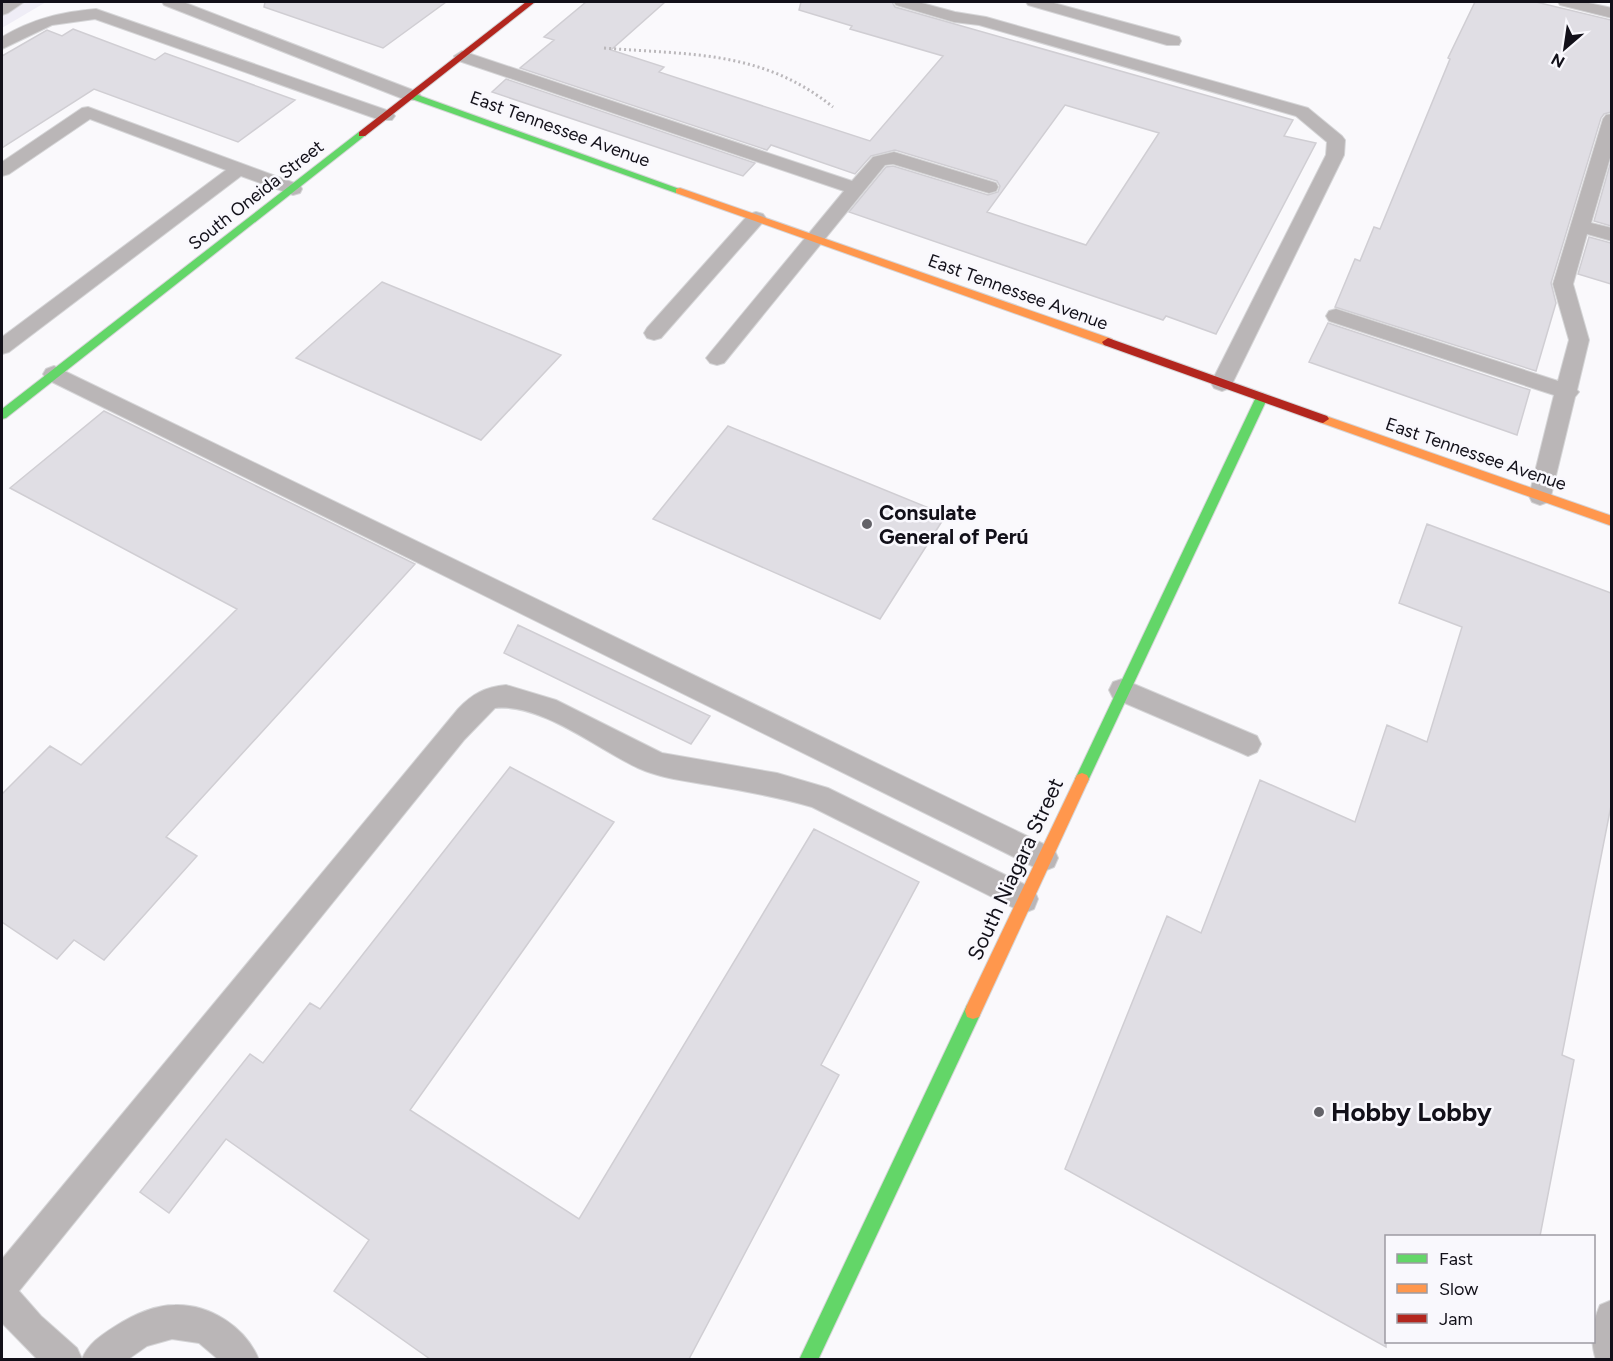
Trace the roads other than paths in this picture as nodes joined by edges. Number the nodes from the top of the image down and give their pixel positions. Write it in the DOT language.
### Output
graph roads {
  1 [pos="16,2"];
  2 [pos="170,2"];
  3 [pos="531,2"];
  4 [pos="902,2"];
  5 [pos="1034,2"];
  6 [pos="1566,2"];
  7 [pos="2,10"];
  8 [pos="1611,13"];
  9 [pos="1173,40"];
  10 [pos="2,44"];
  11 [pos="462,56"];
  12 [pos="412,96"];
  13 [pos="386,116"];
  14 [pos="1611,120"];
  15 [pos="239,169"];
  16 [pos="2,170"];
  17 [pos="989,188"];
  18 [pos="293,189"];
  19 [pos="856,189"];
  20 [pos="756,218"];
  21 [pos="1581,226"];
  22 [pos="1611,235"];
  23 [pos="814,239"];
  24 [pos="1336,316"];
  25 [pos="654,333"];
  26 [pos="2,348"];
  27 [pos="717,358"];
  28 [pos="54,374"];
  29 [pos="1222,383"];
  30 [pos="1568,392"];
  31 [pos="1262,397"];
  32 [pos="2,415"];
  33 [pos="1540,496"];
  34 [pos="1611,521"];
  35 [pos="1122,690"];
  36 [pos="1248,744"];
  37 [pos="1044,858"];
  38 [pos="1024,899"];
  39 [pos="2,1285"];
  40 [pos="2,1298"];
  41 [pos="1611,1317"];
  42 [pos="1611,1356"];
  43 [pos="65,1359"];
  44 [pos="99,1359"];
  45 [pos="242,1359"];
  46 [pos="808,1359"];
  1 -- 7 [label="lane"];
  2 -- 12 [label="lane"];
  3 -- 11 [label="street, South Oneida Street"];
  4 -- 29 [label="lane"];
  5 -- 9 [label="lane"];
  6 -- 8 [label="lane"];
  10 -- 13 [label="lane"];
  11 -- 12 [label="street, South Oneida Street"];
  11 -- 19 [label="lane"];
  12 -- 13 [label="street, South Oneida Street"];
  12 -- 20 [label="street, East Tennessee Avenue"];
  13 -- 18 [label="street, South Oneida Street"];
  14 -- 21 [label="lane"];
  15 -- 16 [label="lane"];
  15 -- 18 [label="lane"];
  15 -- 26 [label="lane"];
  17 -- 19 [label="lane"];
  18 -- 28 [label="street, South Oneida Street"];
  19 -- 23 [label="lane"];
  20 -- 23 [label="street, East Tennessee Avenue"];
  20 -- 25 [label="lane"];
  21 -- 22 [label="lane"];
  21 -- 30 [label="lane"];
  23 -- 27 [label="lane"];
  23 -- 29 [label="street, East Tennessee Avenue"];
  24 -- 30 [label="lane"];
  28 -- 32 [label="street, South Oneida Street"];
  28 -- 37 [label="lane"];
  29 -- 31 [label="street, East Tennessee Avenue"];
  30 -- 33 [label="lane"];
  31 -- 33 [label="street, East Tennessee Avenue"];
  31 -- 35 [label="street, South Niagara Street"];
  33 -- 34 [label="street, East Tennessee Avenue"];
  35 -- 36 [label="lane"];
  35 -- 37 [label="street, South Niagara Street"];
  37 -- 38 [label="street, South Niagara Street"];
  38 -- 39 [label="lane"];
  38 -- 46 [label="street, South Niagara Street"];
  40 -- 43 [label="lane"];
  41 -- 42 [label="lane"];
  44 -- 45 [label="lane"];
}
